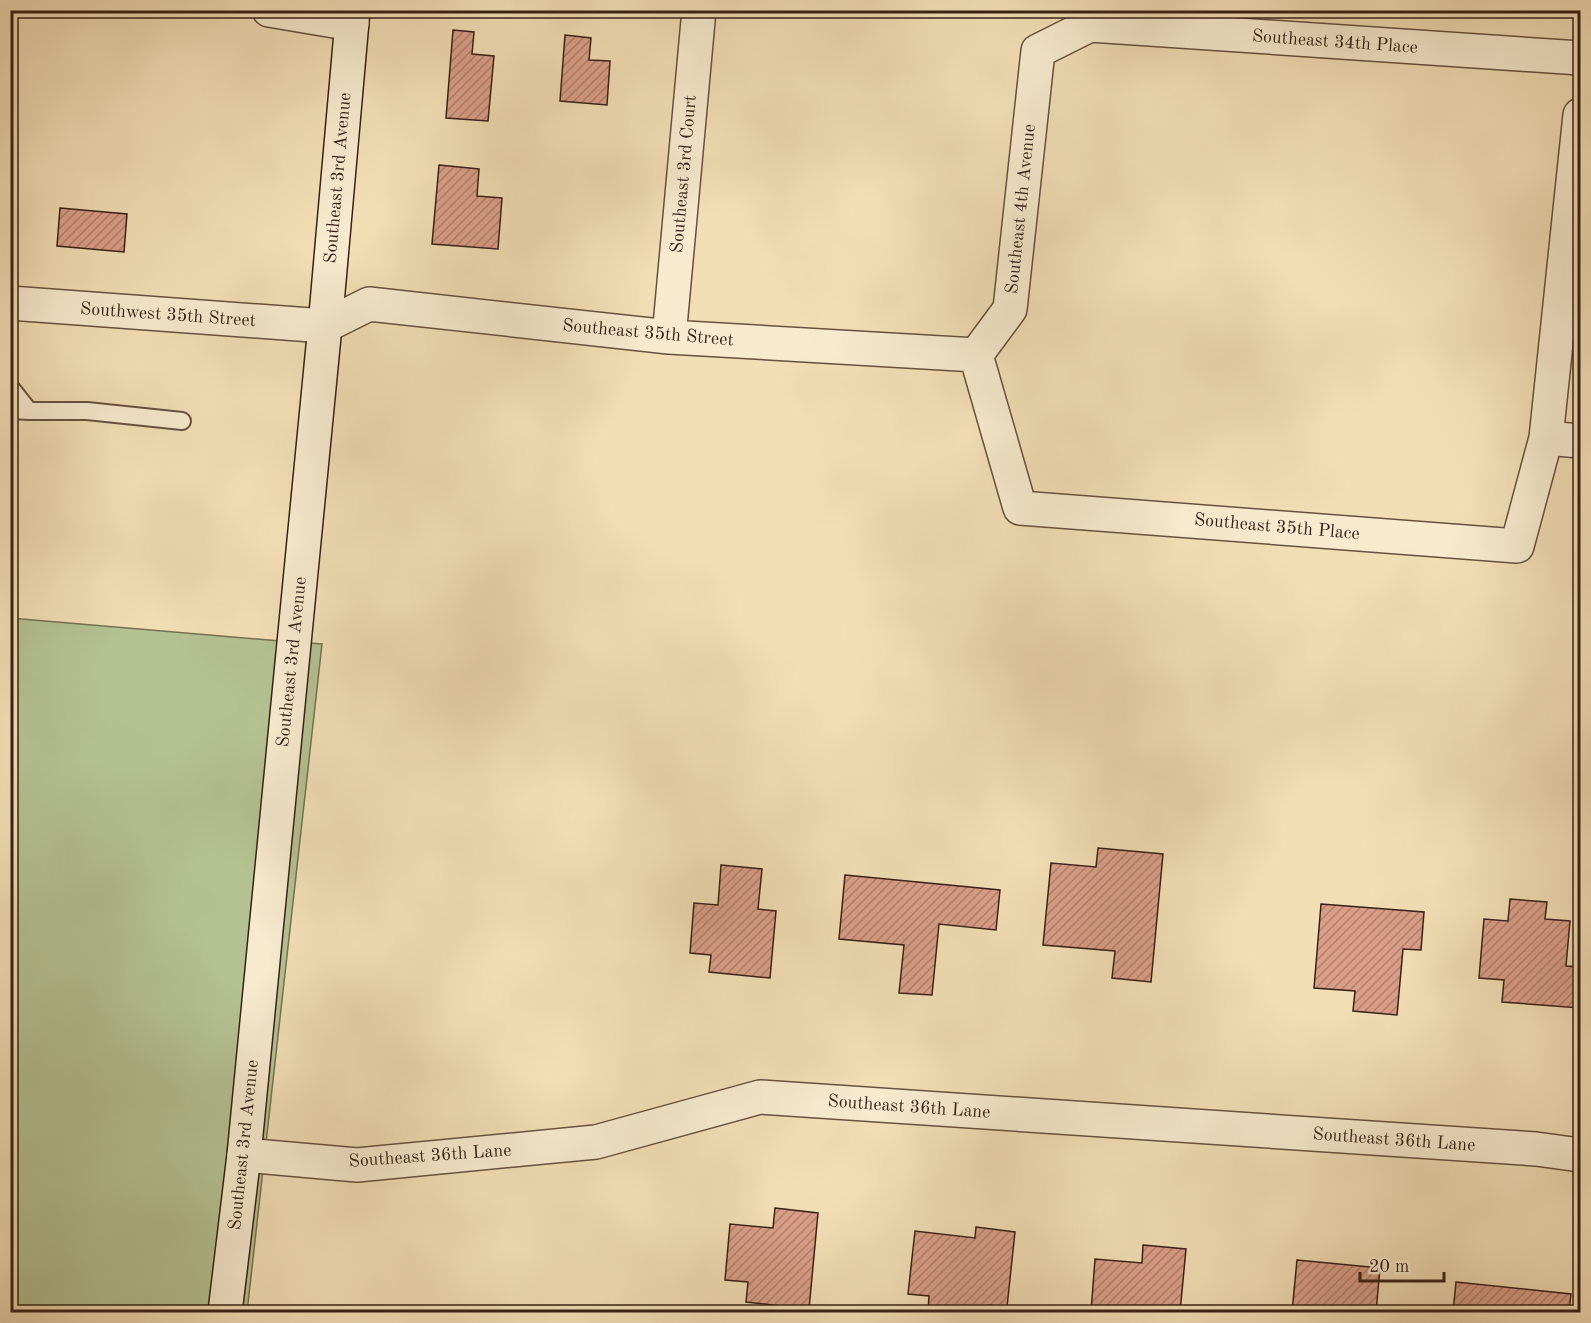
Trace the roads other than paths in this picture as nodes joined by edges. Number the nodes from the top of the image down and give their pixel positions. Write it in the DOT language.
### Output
graph roads {
  1 [pos="269,10"];
  2 [pos="699,10"];
  3 [pos="352,17"];
  4 [pos="1090,25"];
  5 [pos="1581,58"];
  6 [pos="1581,115"];
  7 [pos="10,303"];
  8 [pos="325,326"];
  9 [pos="669,337"];
  10 [pos="976,355"];
  11 [pos="10,387"];
  12 [pos="10,410"];
  13 [pos="29,411"];
  14 [pos="182,421"];
  15 [pos="1546,438"];
  16 [pos="1581,441"];
  17 [pos="244,1155"];
  18 [pos="1581,1155"];
  19 [pos="225,1312"];
  1 -- 3 [label="street"];
  2 -- 9 [label="street, Southeast 3rd Court"];
  3 -- 8 [label="street, Southeast 3rd Avenue"];
  4 -- 5 [label="street, Southeast 34th Place"];
  4 -- 10 [label="street, Southeast 4th Avenue"];
  6 -- 15 [label="street"];
  7 -- 8 [label="street, Southwest 35th Street"];
  8 -- 9 [label="street, Southeast 35th Street"];
  8 -- 17 [label="street, Southeast 3rd Avenue"];
  9 -- 10 [label="street, Southeast 35th Street"];
  10 -- 15 [label="street, Southeast 35th Place"];
  11 -- 13 [label="lane"];
  12 -- 13 [label="lane"];
  13 -- 14 [label="lane"];
  15 -- 16 [label="street"];
  17 -- 18 [label="street, Southeast 36th Lane"];
  17 -- 19 [label="street, Southeast 3rd Avenue"];
}
